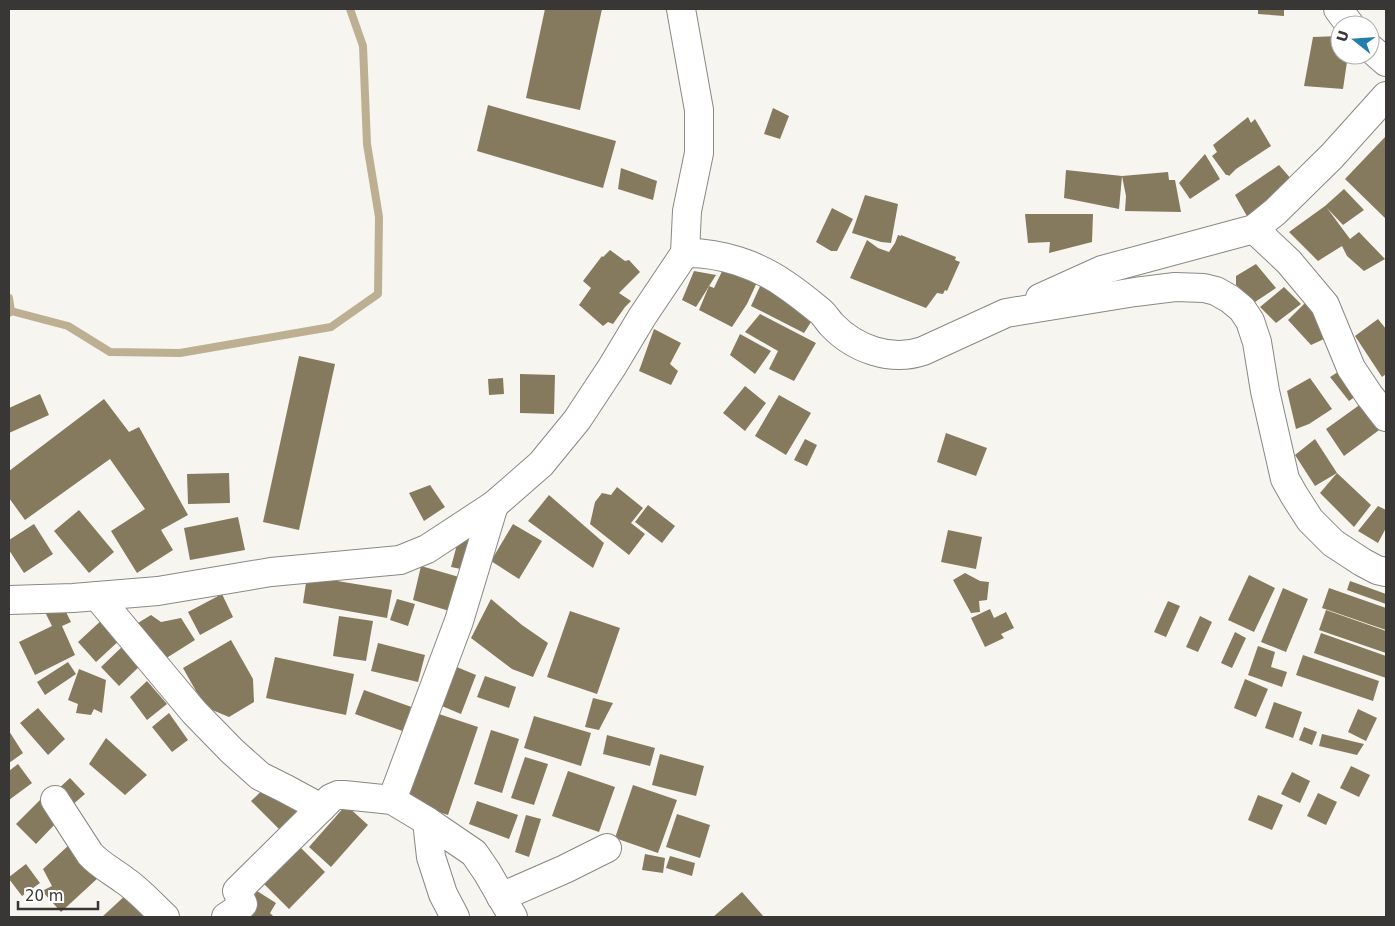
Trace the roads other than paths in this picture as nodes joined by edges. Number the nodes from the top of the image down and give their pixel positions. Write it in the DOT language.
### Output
graph roads {
  1 [pos="681,9"];
  2 [pos="1386,96"];
  3 [pos="1254,229"];
  4 [pos="685,253"];
  5 [pos="1006,313"];
  6 [pos="1386,418"];
  7 [pos="494,504"];
  8 [pos="1386,572"];
  9 [pos="97,596"];
  10 [pos="9,600"];
  11 [pos="55,800"];
  12 [pos="392,800"];
  13 [pos="321,808"];
  14 [pos="427,821"];
  15 [pos="607,848"];
  16 [pos="507,907"];
  17 [pos="164,917"];
  18 [pos="226,917"];
  19 [pos="455,917"];
  1 -- 4 [label="street"];
  2 -- 3 [label="street"];
  3 -- 5 [label="street"];
  3 -- 6 [label="street"];
  4 -- 5 [label="street"];
  4 -- 7 [label="street"];
  5 -- 8 [label="street"];
  7 -- 9 [label="street"];
  7 -- 12 [label="street"];
  9 -- 10 [label="street"];
  9 -- 13 [label="street"];
  11 -- 17 [label="street"];
  12 -- 13 [label="street"];
  12 -- 14 [label="street"];
  13 -- 18 [label="street"];
  14 -- 16 [label="street"];
  14 -- 19 [label="street"];
  15 -- 16 [label="street"];
}
